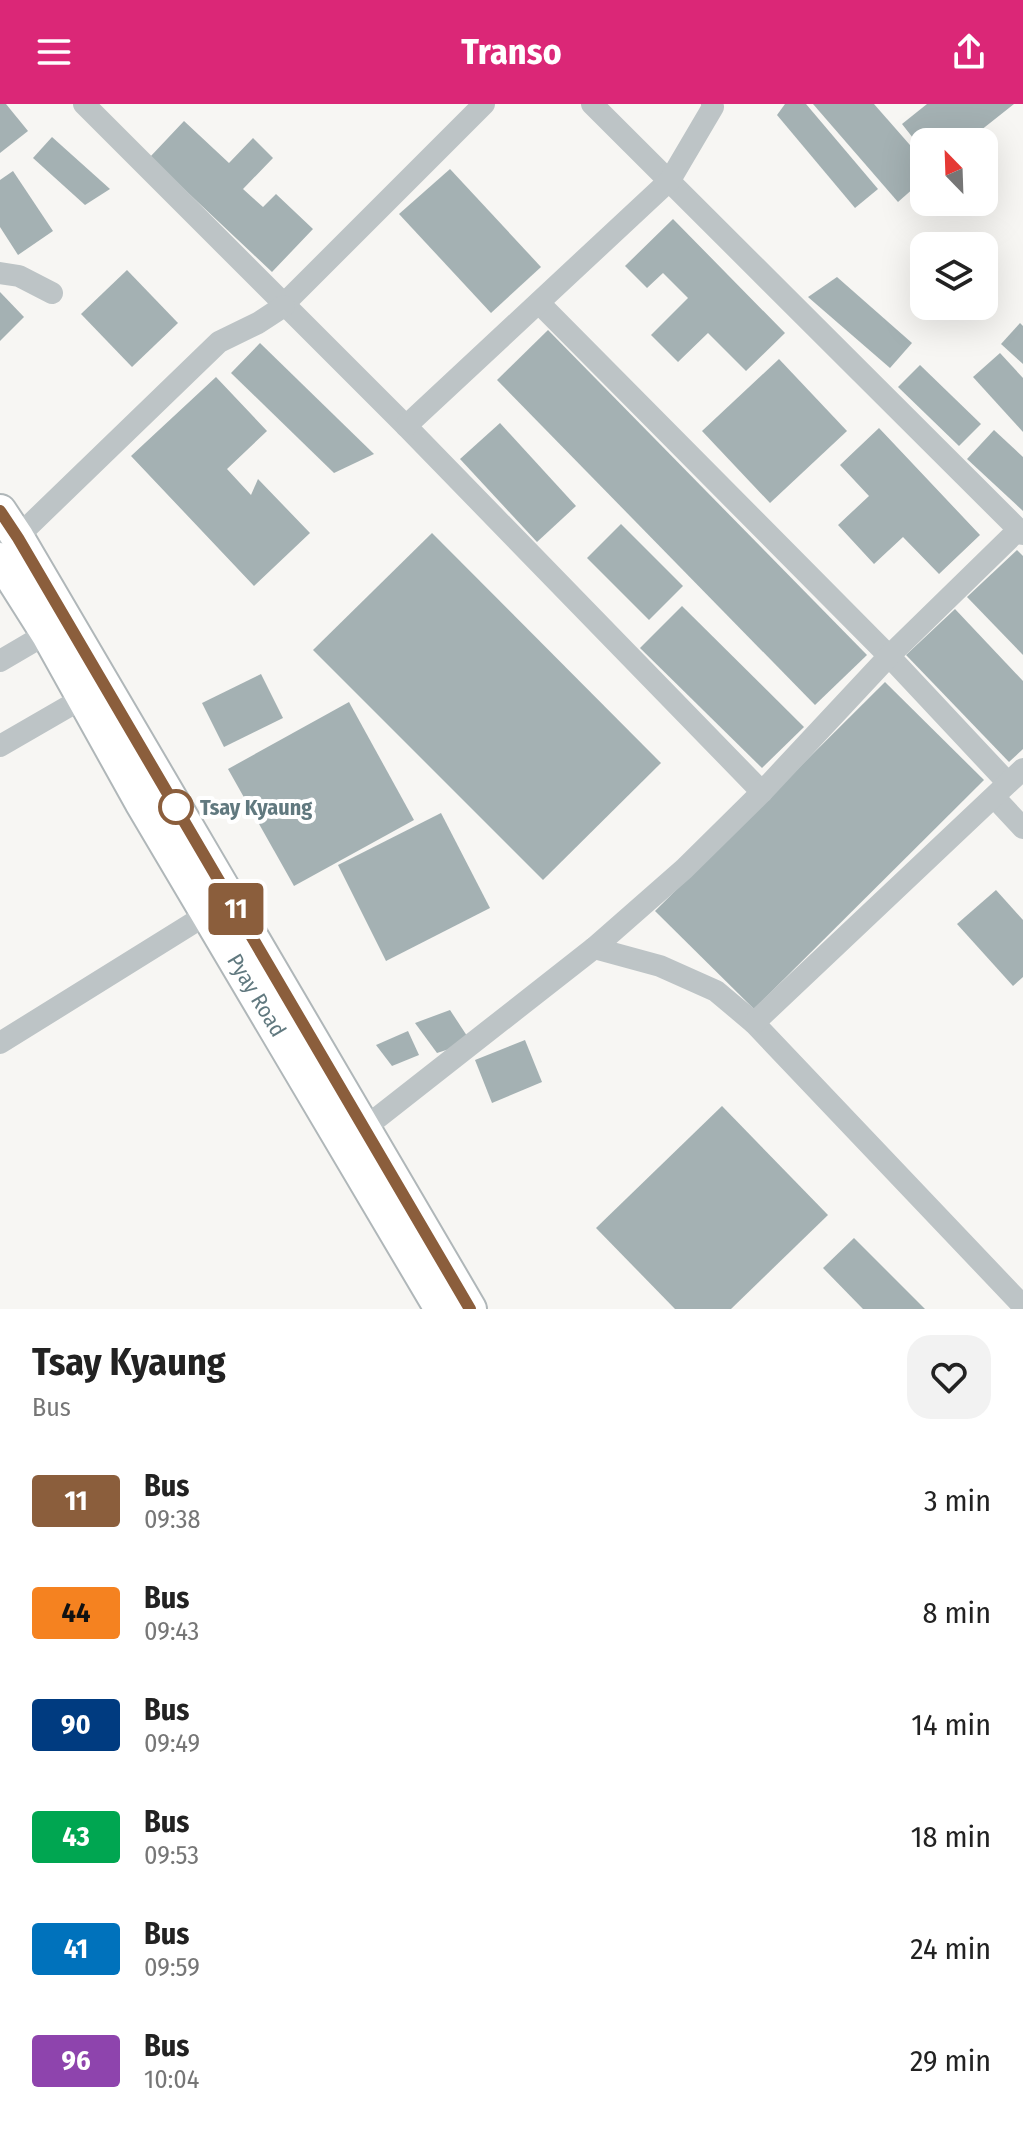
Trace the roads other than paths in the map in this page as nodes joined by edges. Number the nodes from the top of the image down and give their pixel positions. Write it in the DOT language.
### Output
graph roads {
  1 [pos="84,104"];
  2 [pos="484,104"];
  3 [pos="592,104"];
  4 [pos="712,104"];
  5 [pos="670,180"];
  6 [pos="0,273"];
  7 [pos="52,293"];
  8 [pos="539,303"];
  9 [pos="284,305"];
  10 [pos="406,426"];
  11 [pos="1021,532"];
  12 [pos="4,540"];
  13 [pos="57,628"];
  14 [pos="889,656"];
  15 [pos="0,661"];
  16 [pos="83,698"];
  17 [pos="0,746"];
  18 [pos="1009,784"];
  19 [pos="762,792"];
  20 [pos="1023,828"];
  21 [pos="219,906"];
  22 [pos="594,948"];
  23 [pos="754,1023"];
  24 [pos="0,1043"];
  25 [pos="354,1136"];
  26 [pos="1023,1306"];
  27 [pos="441,1309"];
  28 [pos="470,1309"];
  1 -- 9 [label="street"];
  2 -- 9 [label="street"];
  3 -- 5 [label="street"];
  4 -- 5 [label="street"];
  5 -- 8 [label="street"];
  5 -- 11 [label="street"];
  6 -- 7 [label="street"];
  8 -- 10 [label="street"];
  8 -- 14 [label="street"];
  9 -- 10 [label="street"];
  9 -- 12 [label="street"];
  10 -- 19 [label="street"];
  11 -- 14 [label="street"];
  12 -- 13 [label="highway, Pyay Road"];
  13 -- 15 [label="street"];
  13 -- 16 [label="highway, Pyay Road"];
  13 -- 21 [label="highway, Pyay Road"];
  14 -- 18 [label="street"];
  14 -- 19 [label="street"];
  16 -- 17 [label="street"];
  16 -- 21 [label="highway, Pyay Road"];
  18 -- 20 [label="street"];
  18 -- 23 [label="street"];
  19 -- 22 [label="street"];
  21 -- 24 [label="street"];
  21 -- 25 [label="highway, Pyay Road"];
  22 -- 23 [label="street"];
  22 -- 25 [label="street"];
  23 -- 26 [label="street"];
  25 -- 27 [label="highway, Pyay Road"];
  25 -- 28 [label="highway, Pyay Road"];
}
